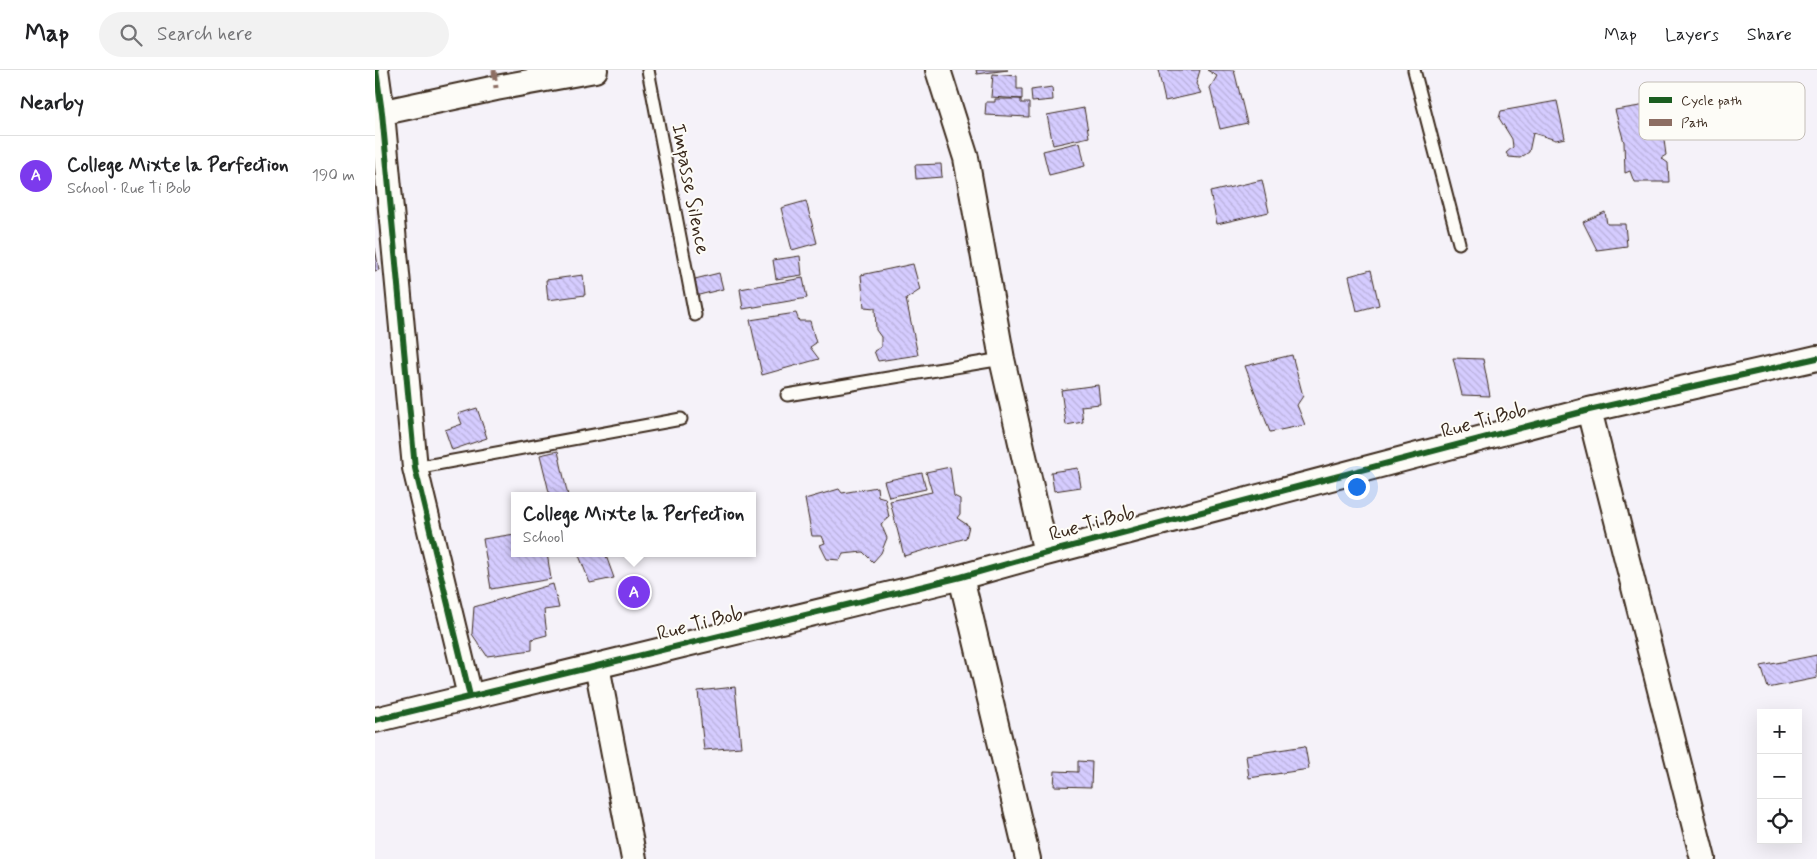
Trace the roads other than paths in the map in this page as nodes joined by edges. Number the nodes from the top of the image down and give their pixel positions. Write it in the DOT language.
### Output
graph roads {
  1 [pos="376,70"];
  2 [pos="595,70"];
  3 [pos="648,70"];
  4 [pos="939,70"];
  5 [pos="1414,70"];
  6 [pos="379,114"];
  7 [pos="1459,243"];
  8 [pos="695,316"];
  9 [pos="1817,358"];
  10 [pos="1002,359"];
  11 [pos="787,395"];
  12 [pos="1589,410"];
  13 [pos="681,419"];
  14 [pos="415,468"];
  15 [pos="1046,553"];
  16 [pos="961,577"];
  17 [pos="597,666"];
  18 [pos="470,696"];
  19 [pos="375,720"];
  20 [pos="634,859"];
  21 [pos="1028,859"];
  22 [pos="1703,859"];
  1 -- 6 [label="street"];
  2 -- 6 [label="street"];
  3 -- 8 [label="lane, Impasse Silence"];
  4 -- 10 [label="street"];
  5 -- 7 [label="lane"];
  6 -- 14 [label="street"];
  9 -- 12 [label="street, Rue Ti Bob"];
  10 -- 11 [label="lane"];
  10 -- 15 [label="street"];
  12 -- 15 [label="street, Rue Ti Bob"];
  12 -- 22 [label="street"];
  13 -- 14 [label="lane"];
  14 -- 18 [label="street"];
  15 -- 16 [label="street, Rue Ti Bob"];
  16 -- 17 [label="street, Rue Ti Bob"];
  16 -- 21 [label="street"];
  17 -- 18 [label="street, Rue Ti Bob"];
  17 -- 20 [label="street"];
  18 -- 19 [label="street, Rue Ti Bob"];
}
